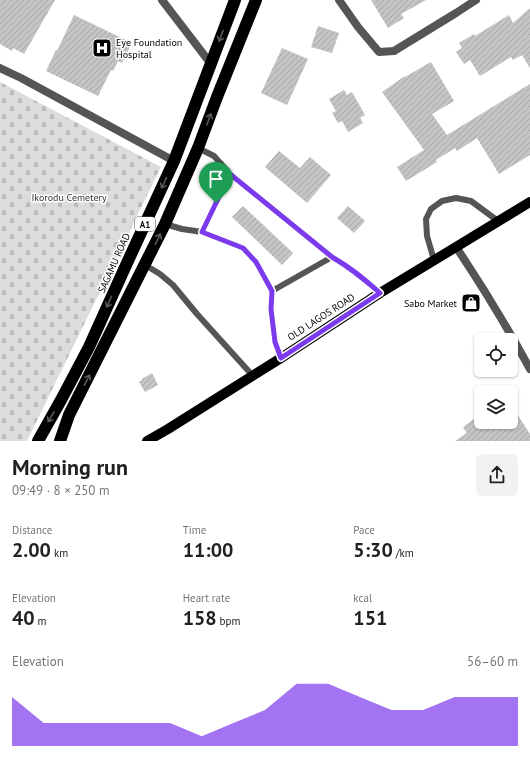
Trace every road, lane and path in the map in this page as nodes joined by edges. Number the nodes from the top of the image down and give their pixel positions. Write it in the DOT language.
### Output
graph roads {
  1 [pos="162,0"];
  2 [pos="236,0"];
  3 [pos="256,0"];
  4 [pos="339,0"];
  5 [pos="476,0"];
  6 [pos="211,64"];
  7 [pos="0,68"];
  8 [pos="198,148"];
  9 [pos="174,161"];
  10 [pos="230,174"];
  11 [pos="530,202"];
  12 [pos="498,221"];
  13 [pos="165,224"];
  14 [pos="202,232"];
  15 [pos="456,247"];
  16 [pos="332,257"];
  17 [pos="434,260"];
  18 [pos="145,266"];
  19 [pos="272,291"];
  20 [pos="380,293"];
  21 [pos="281,358"];
  22 [pos="530,369"];
  23 [pos="253,376"];
  24 [pos="38,441"];
  25 [pos="60,441"];
  26 [pos="147,441"];
  1 -- 6 [label="street"];
  2 -- 6 [label="highway, SAGAMU ROAD / A1, one-way"];
  8 -- 3 [label="highway, A1, one-way"];
  4 -- 5 [label="street"];
  6 -- 9 [label="highway, SAGAMU ROAD / A1"];
  7 -- 9 [label="street"];
  8 -- 10 [label="lane"];
  8 -- 13 [label="highway, A1"];
  9 -- 24 [label="highway, SAGAMU ROAD / A1, one-way"];
  10 -- 14 [label="lane"];
  10 -- 16 [label="lane"];
  11 -- 12 [label="main road, OLD LAGOS ROAD"];
  12 -- 15 [label="main road, OLD LAGOS ROAD"];
  12 -- 17 [label="lane"];
  13 -- 14 [label="lane"];
  18 -- 13 [label="highway, A1, one-way"];
  14 -- 19 [label="lane"];
  15 -- 17 [label="main road, OLD LAGOS ROAD"];
  15 -- 22 [label="street"];
  16 -- 19 [label="lane"];
  16 -- 20 [label="lane"];
  17 -- 20 [label="main road, OLD LAGOS ROAD"];
  18 -- 23 [label="lane"];
  25 -- 18 [label="highway, A1, one-way"];
  19 -- 21 [label="lane"];
  20 -- 21 [label="main road, OLD LAGOS ROAD"];
  21 -- 23 [label="main road, OLD LAGOS ROAD"];
  23 -- 26 [label="main road, OLD LAGOS ROAD"];
}
